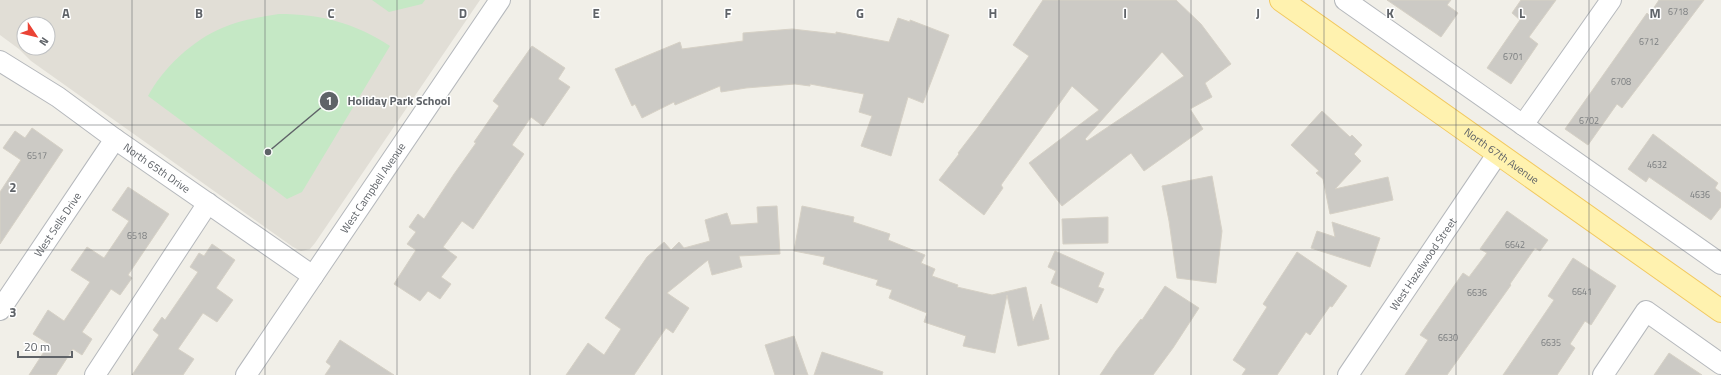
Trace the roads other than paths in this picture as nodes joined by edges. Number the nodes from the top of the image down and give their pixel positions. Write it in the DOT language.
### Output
graph roads {
  1 [pos="500,0"];
  2 [pos="1281,0"];
  3 [pos="1611,0"];
  4 [pos="1353,2"];
  5 [pos="0,61"];
  6 [pos="1523,125"];
  7 [pos="115,139"];
  8 [pos="1498,153"];
  9 [pos="208,203"];
  10 [pos="1721,264"];
  11 [pos="313,276"];
  12 [pos="0,310"];
  13 [pos="1721,311"];
  14 [pos="1721,364"];
  15 [pos="95,375"];
  16 [pos="246,375"];
  17 [pos="1348,375"];
  18 [pos="1603,375"];
  1 -- 11 [label="street, West Campbell Avenue"];
  2 -- 8 [label="main road, North 67th Avenue"];
  3 -- 6 [label="street"];
  4 -- 6 [label="street"];
  5 -- 7 [label="street, North 65th Drive"];
  6 -- 10 [label="street"];
  7 -- 9 [label="street, North 65th Drive"];
  7 -- 12 [label="street, West Sells Drive"];
  8 -- 13 [label="main road, North 67th Avenue"];
  8 -- 17 [label="street, West Hazelwood Street"];
  9 -- 11 [label="street, North 65th Drive"];
  9 -- 15 [label="street"];
  11 -- 16 [label="street, West Campbell Avenue"];
  14 -- 18 [label="street"];
}
